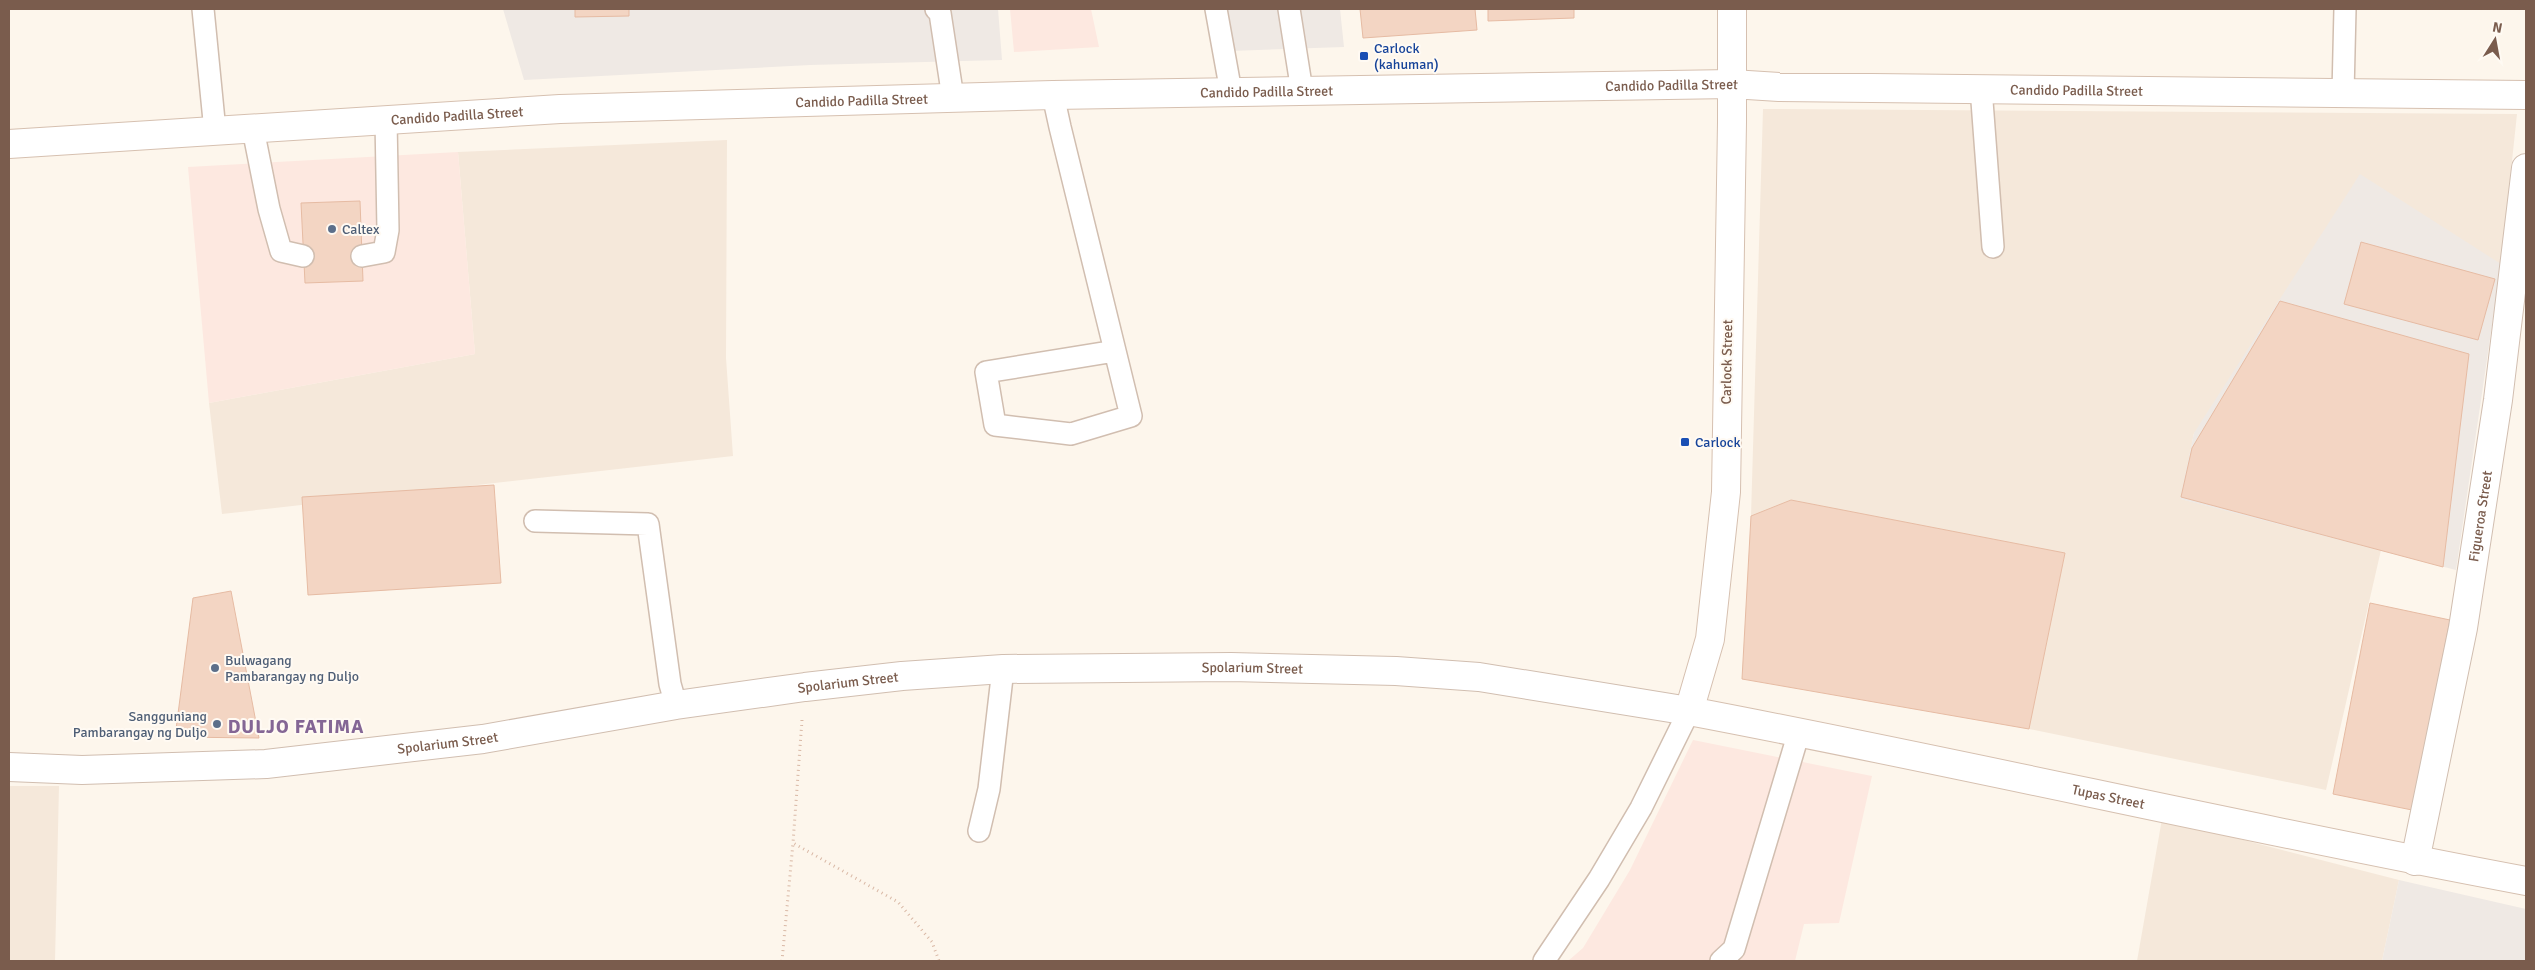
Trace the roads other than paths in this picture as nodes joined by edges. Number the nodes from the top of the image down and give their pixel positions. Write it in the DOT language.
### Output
graph roads {
  1 [pos="203,9"];
  2 [pos="936,9"];
  3 [pos="1216,9"];
  4 [pos="1289,9"];
  5 [pos="1732,9"];
  6 [pos="2345,9"];
  7 [pos="1732,84"];
  8 [pos="1981,88"];
  9 [pos="1302,91"];
  10 [pos="1231,92"];
  11 [pos="2343,92"];
  12 [pos="1054,95"];
  13 [pos="2526,95"];
  14 [pos="953,98"];
  15 [pos="386,120"];
  16 [pos="253,129"];
  17 [pos="215,131"];
  18 [pos="9,144"];
  19 [pos="2526,168"];
  20 [pos="1992,247"];
  21 [pos="303,256"];
  22 [pos="362,256"];
  23 [pos="2518,311"];
  24 [pos="1115,351"];
  25 [pos="535,521"];
  26 [pos="1002,669"];
  27 [pos="676,705"];
  28 [pos="1689,711"];
  29 [pos="1799,732"];
  30 [pos="9,768"];
  31 [pos="979,831"];
  32 [pos="2415,861"];
  33 [pos="2526,881"];
  34 [pos="1544,961"];
  35 [pos="1721,961"];
  1 -- 17 [label="lane"];
  2 -- 14 [label="lane"];
  3 -- 10 [label="lane"];
  4 -- 9 [label="lane"];
  5 -- 7 [label="street, Carlock Street"];
  6 -- 11 [label="lane"];
  7 -- 8 [label="street, Candido Padilla Street"];
  7 -- 9 [label="street, Candido Padilla Street"];
  7 -- 28 [label="street, Carlock Street"];
  8 -- 11 [label="street, Candido Padilla Street"];
  8 -- 20 [label="lane"];
  9 -- 10 [label="street, Candido Padilla Street"];
  10 -- 12 [label="street, Candido Padilla Street"];
  11 -- 13 [label="street, Candido Padilla Street"];
  12 -- 14 [label="street, Candido Padilla Street"];
  12 -- 24 [label="lane"];
  14 -- 15 [label="street, Candido Padilla Street"];
  15 -- 16 [label="street, Candido Padilla Street"];
  15 -- 22 [label="lane"];
  16 -- 17 [label="street, Candido Padilla Street"];
  16 -- 21 [label="lane"];
  17 -- 18 [label="street, Candido Padilla Street"];
  19 -- 23 [label="street, Figueroa Street"];
  23 -- 32 [label="street, Figueroa Street"];
  24 -- 24 [label="lane"];
  25 -- 27 [label="lane"];
  26 -- 27 [label="street, Spolarium Street"];
  26 -- 28 [label="street, Spolarium Street"];
  26 -- 31 [label="lane"];
  27 -- 30 [label="street, Spolarium Street"];
  28 -- 29 [label="street, Tupas Street"];
  28 -- 34 [label="lane"];
  29 -- 32 [label="street, Tupas Street"];
  29 -- 35 [label="lane"];
  32 -- 33 [label="street, Tupas Street"];
}
